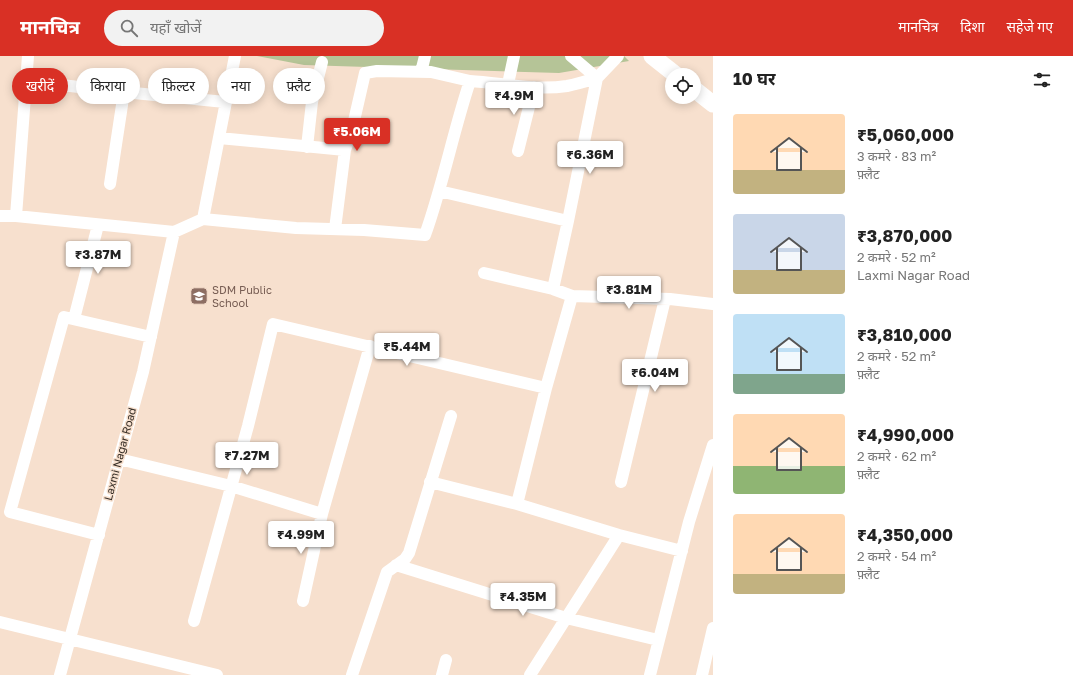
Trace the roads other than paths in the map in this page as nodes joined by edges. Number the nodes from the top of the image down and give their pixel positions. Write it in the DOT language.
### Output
graph roads {
  1 [pos="28,56"];
  2 [pos="235,56"];
  3 [pos="425,56"];
  4 [pos="514,56"];
  5 [pos="571,56"];
  6 [pos="618,56"];
  7 [pos="652,56"];
  8 [pos="322,62"];
  9 [pos="27,68"];
  10 [pos="232,68"];
  11 [pos="667,68"];
  12 [pos="421,72"];
  13 [pos="598,78"];
  14 [pos="470,81"];
  15 [pos="508,84"];
  16 [pos="534,87"];
  17 [pos="140,94"];
  18 [pos="701,95"];
  19 [pos="217,101"];
  20 [pos="24,104"];
  21 [pos="122,104"];
  22 [pos="225,104"];
  23 [pos="713,104"];
  24 [pos="219,138"];
  25 [pos="307,147"];
  26 [pos="345,150"];
  27 [pos="518,151"];
  28 [pos="110,184"];
  29 [pos="440,191"];
  30 [pos="0,216"];
  31 [pos="16,216"];
  32 [pos="203,219"];
  33 [pos="568,221"];
  34 [pos="98,225"];
  35 [pos="335,230"];
  36 [pos="174,232"];
  37 [pos="484,273"];
  38 [pos="553,288"];
  39 [pos="572,296"];
  40 [pos="666,299"];
  41 [pos="713,304"];
  42 [pos="74,319"];
  43 [pos="151,337"];
  44 [pos="370,346"];
  45 [pos="546,388"];
  46 [pos="451,416"];
  47 [pos="713,445"];
  48 [pos="119,459"];
  49 [pos="430,482"];
  50 [pos="621,482"];
  51 [pos="231,486"];
  52 [pos="517,504"];
  53 [pos="322,514"];
  54 [pos="98,535"];
  55 [pos="619,535"];
  56 [pos="682,551"];
  57 [pos="396,565"];
  58 [pos="303,601"];
  59 [pos="566,618"];
  60 [pos="194,621"];
  61 [pos="0,622"];
  62 [pos="713,628"];
  63 [pos="70,639"];
  64 [pos="658,640"];
  65 [pos="446,660"];
  66 [pos="171,670"];
  67 [pos="60,675"];
  68 [pos="217,675"];
  69 [pos="352,675"];
  70 [pos="442,675"];
  71 [pos="530,675"];
  72 [pos="650,675"];
  73 [pos="702,675"];
  1 -- 9 [label="street"];
  2 -- 10 [label="street"];
  3 -- 12 [label="street"];
  4 -- 15 [label="street"];
  5 -- 13 [label="street"];
  6 -- 13 [label="street"];
  7 -- 11 [label="street"];
  8 -- 25 [label="street"];
  12 -- 14 [label="street"];
  12 -- 26 [label="street"];
  13 -- 16 [label="street"];
  13 -- 33 [label="street"];
  14 -- 15 [label="street"];
  14 -- 29 [label="street"];
  15 -- 16 [label="street"];
  16 -- 27 [label="street"];
  17 -- 19 [label="street"];
  18 -- 23 [label="street"];
  20 -- 31 [label="street"];
  21 -- 28 [label="street"];
  22 -- 24 [label="street"];
  24 -- 25 [label="street"];
  24 -- 32 [label="street"];
  25 -- 26 [label="street"];
  26 -- 35 [label="street"];
  29 -- 33 [label="street"];
  29 -- 35 [label="street"];
  30 -- 31 [label="street"];
  31 -- 34 [label="street"];
  32 -- 35 [label="street"];
  32 -- 36 [label="street"];
  33 -- 38 [label="street"];
  34 -- 36 [label="street"];
  34 -- 42 [label="street"];
  36 -- 43 [label="street, Laxmi Nagar Road"];
  37 -- 38 [label="street"];
  38 -- 39 [label="street"];
  39 -- 40 [label="street"];
  39 -- 45 [label="street"];
  40 -- 41 [label="street"];
  40 -- 50 [label="street"];
  42 -- 43 [label="street"];
  42 -- 54 [label="street"];
  43 -- 48 [label="street, Laxmi Nagar Road"];
  44 -- 45 [label="street"];
  44 -- 51 [label="street"];
  44 -- 53 [label="street"];
  45 -- 52 [label="street"];
  46 -- 49 [label="street"];
  47 -- 56 [label="street"];
  48 -- 51 [label="street"];
  48 -- 54 [label="street, Laxmi Nagar Road"];
  49 -- 52 [label="street"];
  49 -- 57 [label="street"];
  51 -- 53 [label="street"];
  51 -- 60 [label="street"];
  52 -- 55 [label="street"];
  53 -- 58 [label="street"];
  54 -- 63 [label="street, Laxmi Nagar Road"];
  55 -- 56 [label="street"];
  55 -- 59 [label="street"];
  56 -- 64 [label="street"];
  57 -- 59 [label="street"];
  57 -- 69 [label="street"];
  59 -- 64 [label="street"];
  59 -- 71 [label="street"];
  61 -- 63 [label="street"];
  62 -- 73 [label="street"];
  63 -- 66 [label="street"];
  63 -- 67 [label="street, Laxmi Nagar Road"];
  64 -- 72 [label="street"];
  65 -- 70 [label="street"];
  66 -- 68 [label="street"];
}
